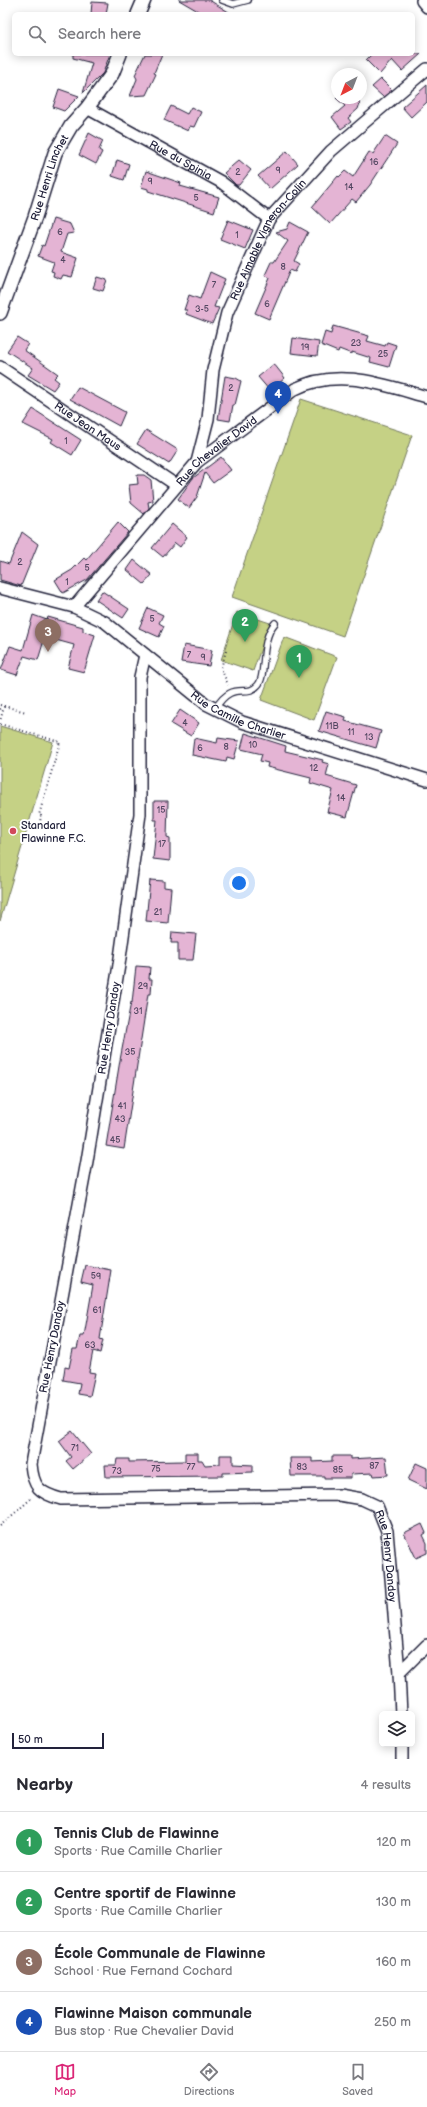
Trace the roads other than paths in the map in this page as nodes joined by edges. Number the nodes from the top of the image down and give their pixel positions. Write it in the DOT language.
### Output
graph roads {
  1 [pos="144,0"];
  2 [pos="222,0"];
  3 [pos="248,0"];
  4 [pos="139,12"];
  5 [pos="119,56"];
  6 [pos="427,69"];
  7 [pos="87,108"];
  8 [pos="269,219"];
  9 [pos="0,313"];
  10 [pos="0,367"];
  11 [pos="427,397"];
  12 [pos="197,462"];
  13 [pos="176,485"];
  14 [pos="0,588"];
  15 [pos="74,607"];
  16 [pos="276,623"];
  17 [pos="146,655"];
  18 [pos="215,709"];
  19 [pos="427,780"];
  20 [pos="427,1645"];
  21 [pos="399,1673"];
  22 [pos="401,1711"];
  23 [pos="402,1747"];
  24 [pos="402,1759"];
  1 -- 4 [label="street"];
  2 -- 3 [label="lane"];
  5 -- 7 [label="street, Rue Henri Linchet"];
  6 -- 8 [label="street, Rue Aimable Vigneron-Colin"];
  7 -- 8 [label="street, Rue du Spinia"];
  7 -- 9 [label="street, Rue Henri Linchet"];
  8 -- 12 [label="street, Rue Aimable Vigneron-Colin"];
  10 -- 13 [label="street, Rue Jean Maus"];
  11 -- 12 [label="street, Rue Chevalier David"];
  12 -- 13 [label="street, Rue Chevalier David"];
  13 -- 15 [label="street, Rue Chevalier David"];
  14 -- 15 [label="street, Rue Camille Charlier"];
  15 -- 17 [label="street, Rue Camille Charlier"];
  16 -- 18 [label="lane"];
  17 -- 18 [label="street, Rue Camille Charlier"];
  17 -- 21 [label="street, Rue Henry Dandoy"];
  18 -- 19 [label="street, Rue Camille Charlier"];
  20 -- 21 [label="street"];
  21 -- 22 [label="street, Rue Henry Dandoy"];
  23 -- 24 [label="street"];
}
